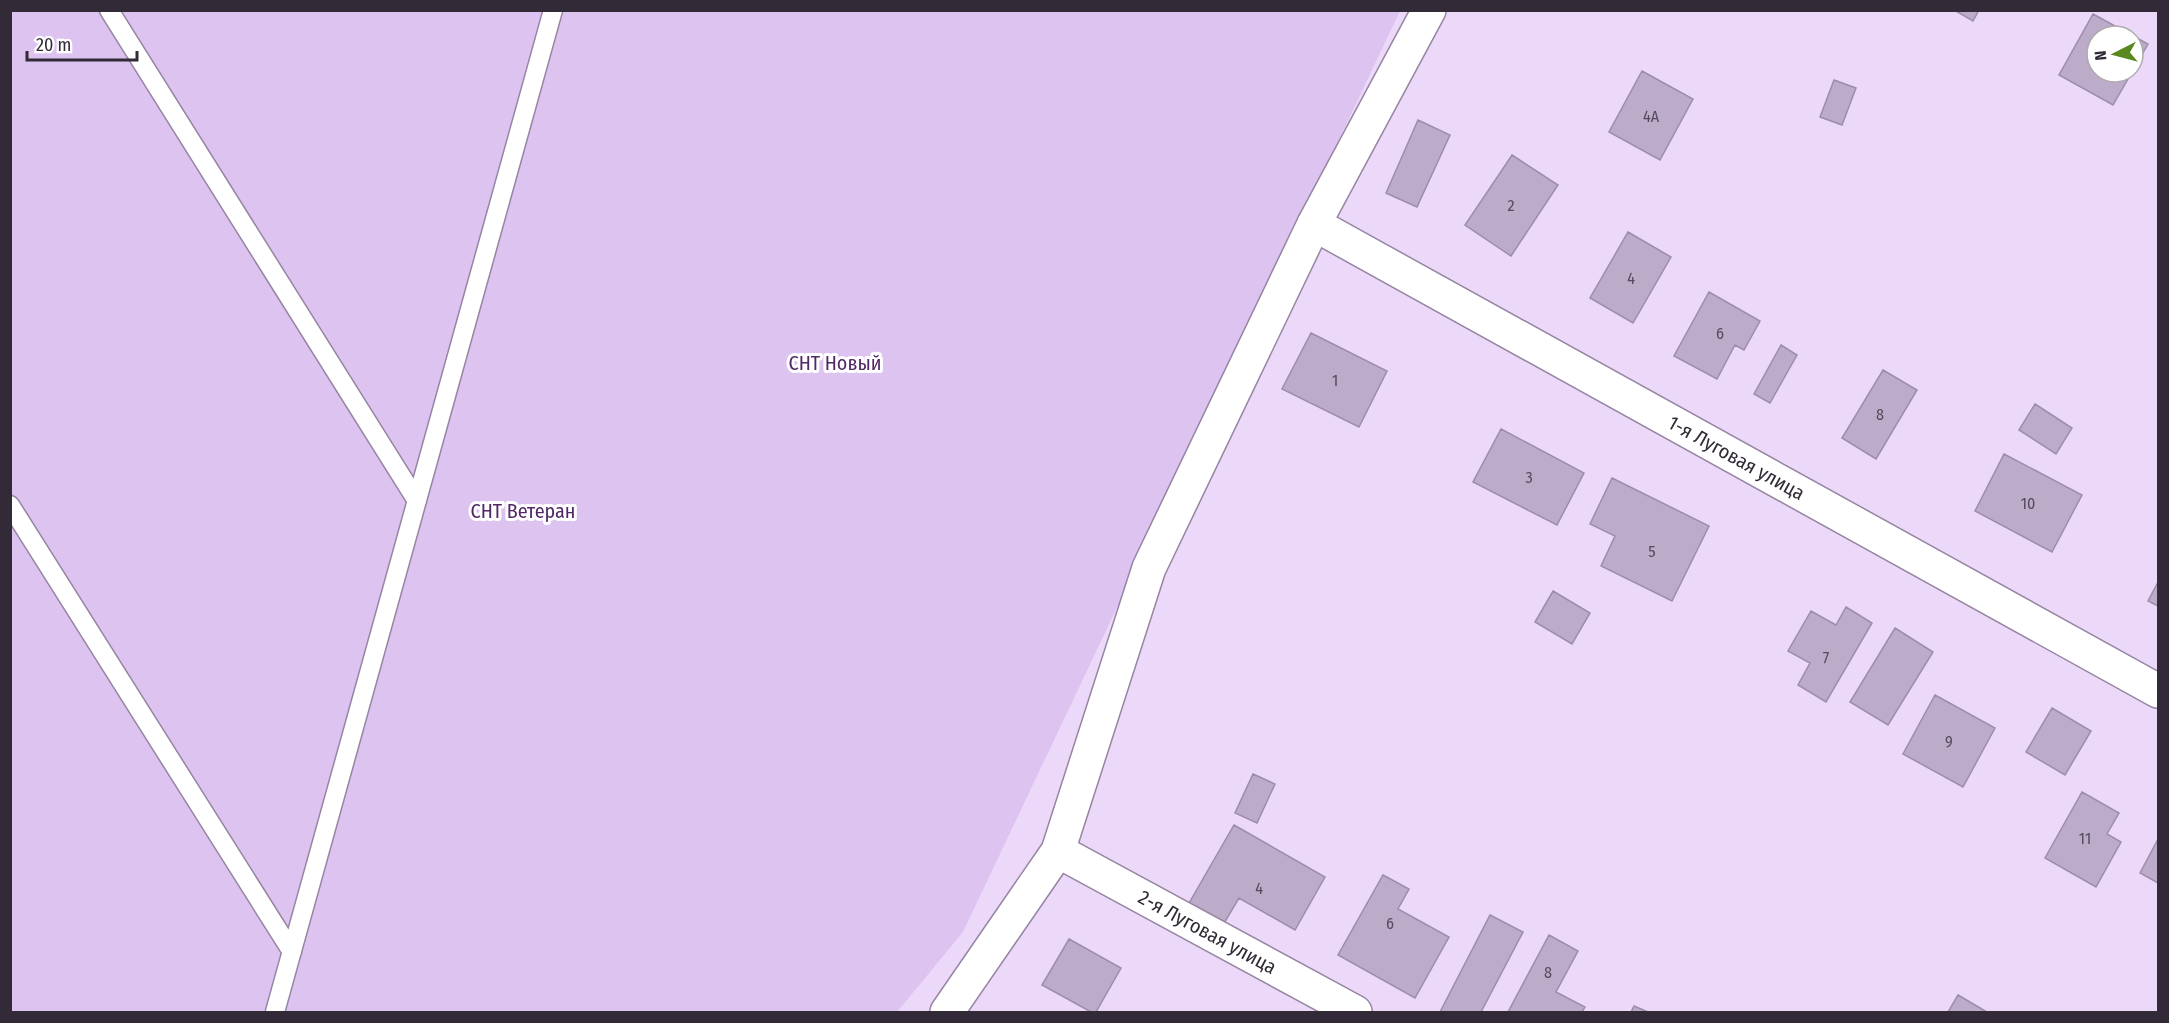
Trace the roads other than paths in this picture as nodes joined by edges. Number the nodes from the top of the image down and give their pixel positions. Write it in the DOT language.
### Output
graph roads {
  1 [pos="109,10"];
  2 [pos="553,10"];
  3 [pos="1429,10"];
  4 [pos="1314,224"];
  5 [pos="417,501"];
  6 [pos="10,505"];
  7 [pos="2158,691"];
  8 [pos="1058,851"];
  9 [pos="292,952"];
  10 [pos="275,1012"];
  11 [pos="947,1012"];
  12 [pos="1355,1012"];
  1 -- 5 [label="lane"];
  2 -- 5 [label="lane"];
  3 -- 4 [label="street"];
  4 -- 7 [label="street, 1-я Луговая улица"];
  4 -- 8 [label="street"];
  5 -- 9 [label="lane"];
  6 -- 9 [label="lane"];
  8 -- 11 [label="street"];
  8 -- 12 [label="street, 2-я Луговая улица"];
  9 -- 10 [label="lane"];
}
